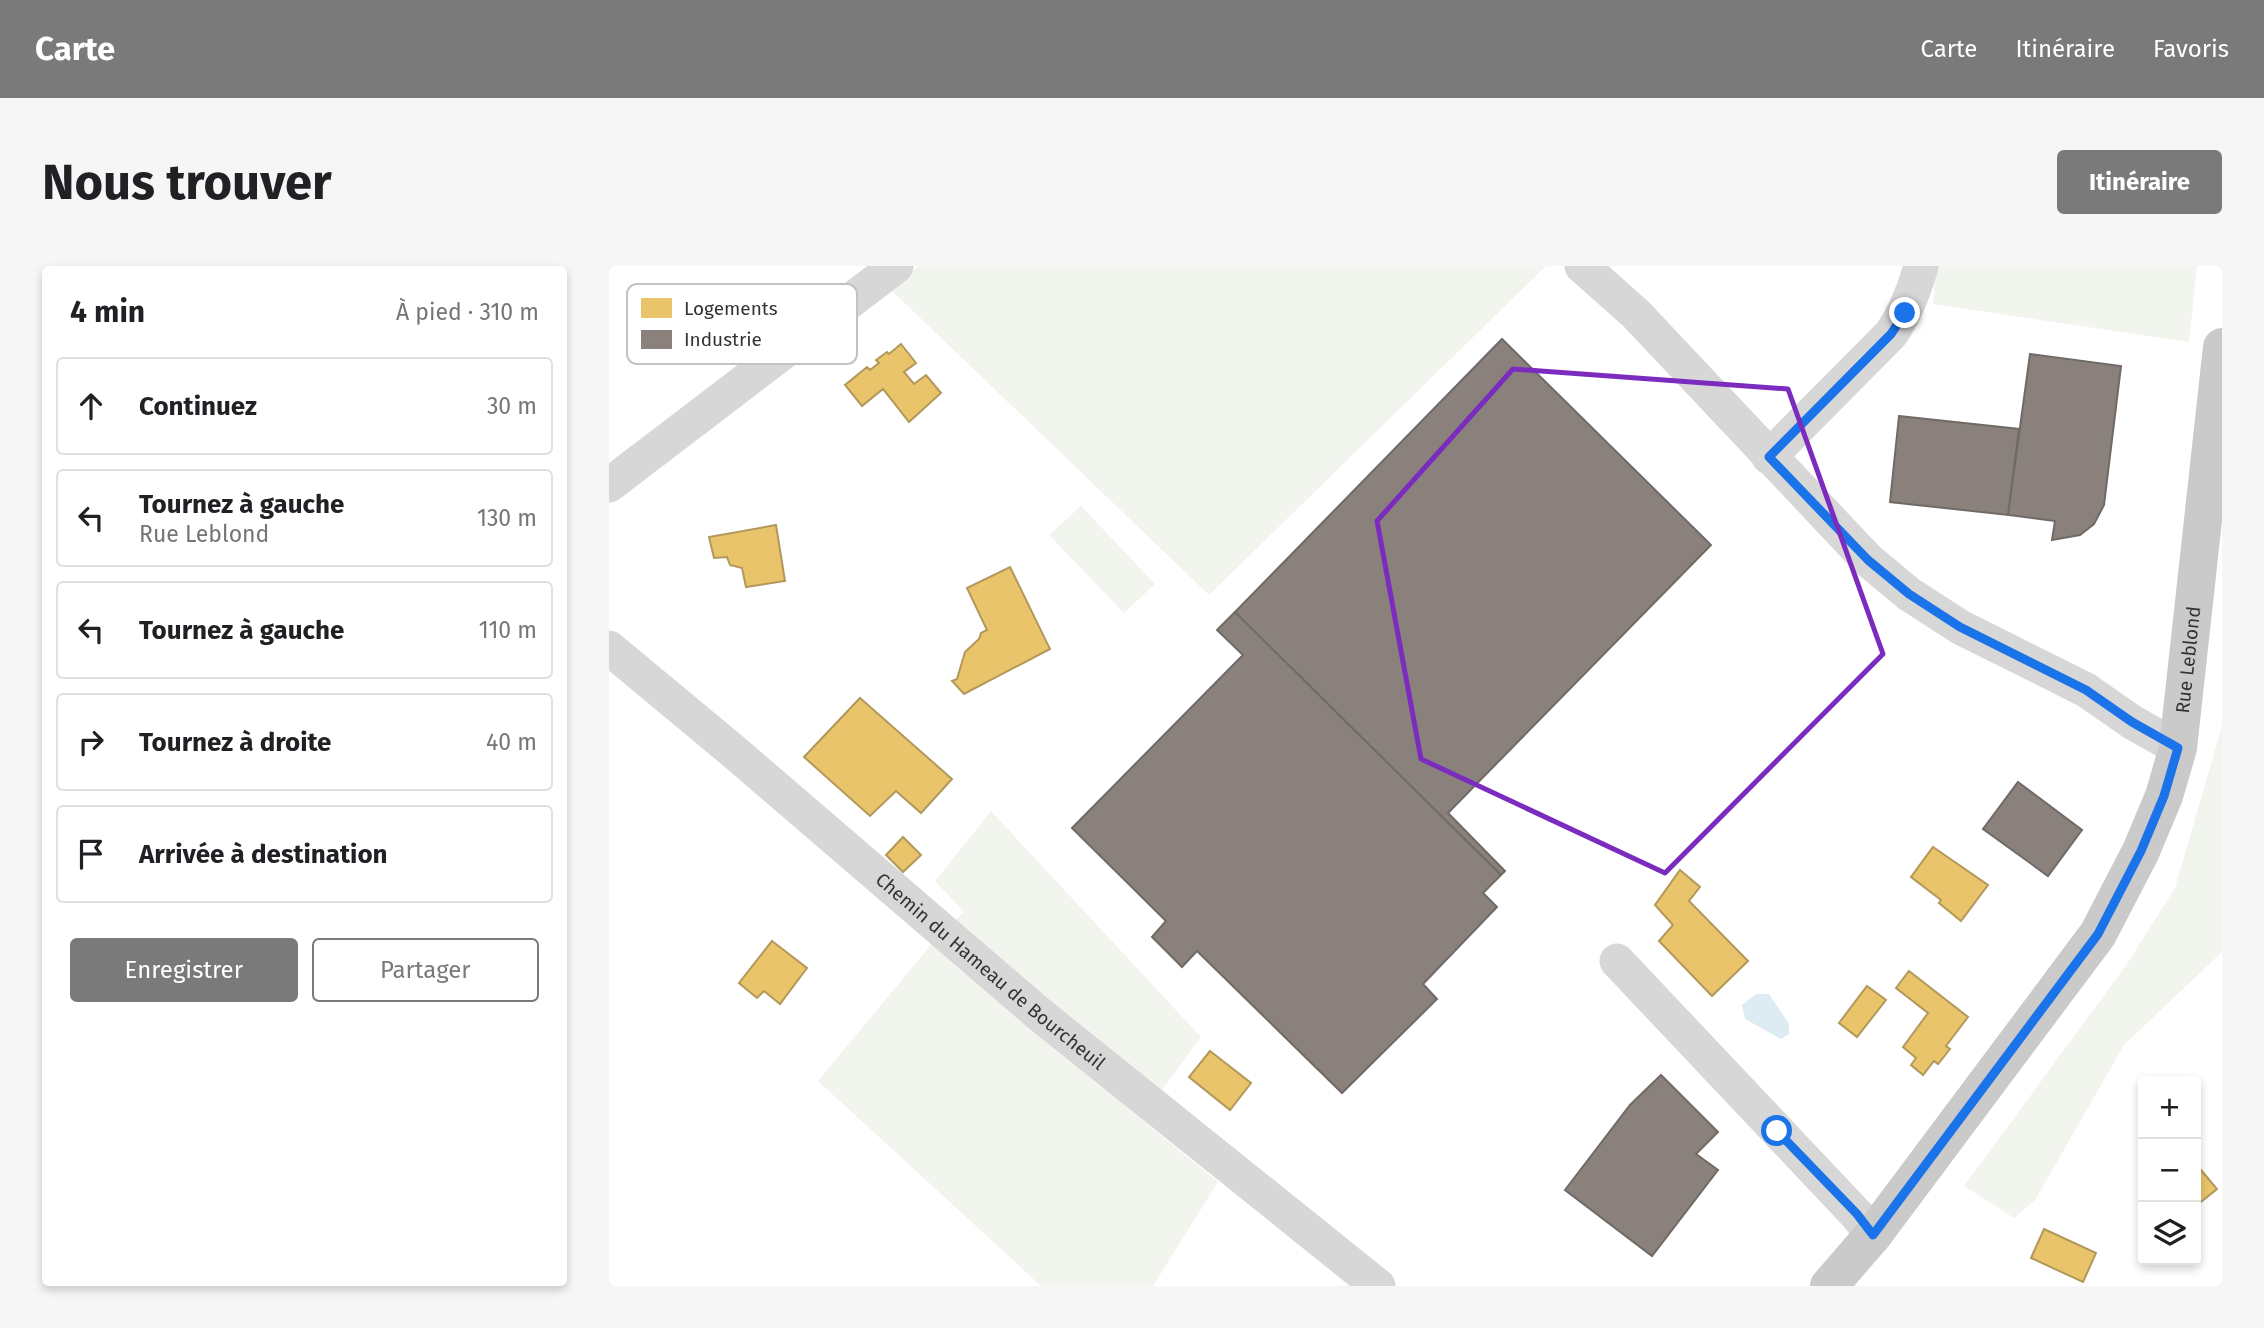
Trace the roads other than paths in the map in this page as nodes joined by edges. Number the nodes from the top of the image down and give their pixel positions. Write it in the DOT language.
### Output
graph roads {
  1 [pos="896,266"];
  2 [pos="1582,266"];
  3 [pos="1921,266"];
  4 [pos="857,296"];
  5 [pos="2222,347"];
  6 [pos="768,364"];
  7 [pos="1769,457"];
  8 [pos="609,485"];
  9 [pos="609,648"];
  10 [pos="2178,748"];
  11 [pos="1617,961"];
  12 [pos="1873,1235"];
  13 [pos="1378,1286"];
  14 [pos="1829,1286"];
  1 -- 4 [label="street"];
  2 -- 7 [label="street"];
  3 -- 7 [label="street"];
  5 -- 10 [label="main road, Rue Leblond"];
  6 -- 8 [label="street"];
  7 -- 10 [label="street"];
  9 -- 13 [label="street, Chemin du Hameau de Bourcheuil"];
  10 -- 12 [label="main road, Rue Leblond"];
  11 -- 12 [label="street"];
  12 -- 14 [label="main road, Rue Leblond"];
}
